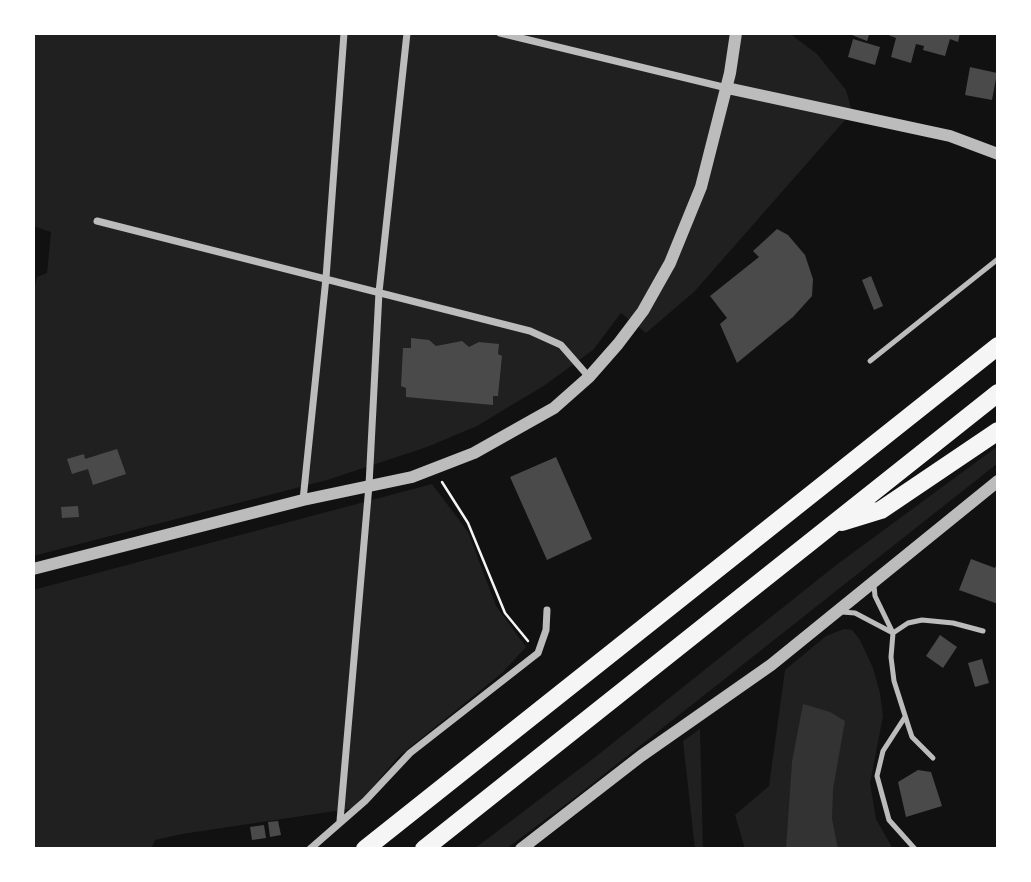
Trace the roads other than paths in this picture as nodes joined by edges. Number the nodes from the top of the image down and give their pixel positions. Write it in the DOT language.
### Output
graph roads {
  1 [pos="344,33"];
  2 [pos="407,33"];
  3 [pos="500,33"];
  4 [pos="736,33"];
  5 [pos="727,88"];
  6 [pos="998,154"];
  7 [pos="97,220"];
  8 [pos="998,259"];
  9 [pos="326,278"];
  10 [pos="379,292"];
  11 [pos="998,346"];
  12 [pos="870,361"];
  13 [pos="589,377"];
  14 [pos="998,393"];
  15 [pos="998,431"];
  16 [pos="998,481"];
  17 [pos="369,485"];
  18 [pos="303,500"];
  19 [pos="832,525"];
  20 [pos="33,569"];
  21 [pos="876,580"];
  22 [pos="547,610"];
  23 [pos="828,619"];
  24 [pos="983,631"];
  25 [pos="893,633"];
  26 [pos="905,717"];
  27 [pos="933,758"];
  28 [pos="340,821"];
  29 [pos="310,849"];
  30 [pos="365,849"];
  31 [pos="424,849"];
  32 [pos="521,849"];
  33 [pos="915,849"];
  1 -- 9 [label="street"];
  2 -- 10 [label="street"];
  3 -- 5 [label="street"];
  4 -- 5 [label="street"];
  5 -- 6 [label="street"];
  5 -- 13 [label="street"];
  7 -- 9 [label="street"];
  8 -- 12 [label="lane"];
  9 -- 10 [label="street"];
  9 -- 18 [label="street"];
  10 -- 13 [label="street"];
  10 -- 17 [label="street"];
  11 -- 30 [label="highway"];
  13 -- 17 [label="street"];
  14 -- 19 [label="highway"];
  15 -- 19 [label="highway"];
  16 -- 21 [label="street"];
  17 -- 18 [label="street"];
  17 -- 28 [label="street"];
  18 -- 20 [label="street"];
  19 -- 31 [label="highway"];
  21 -- 23 [label="street"];
  21 -- 25 [label="lane"];
  22 -- 28 [label="street"];
  23 -- 25 [label="lane"];
  23 -- 32 [label="street"];
  24 -- 25 [label="lane"];
  25 -- 26 [label="lane"];
  26 -- 27 [label="lane"];
  26 -- 33 [label="lane"];
  28 -- 29 [label="street"];
}
